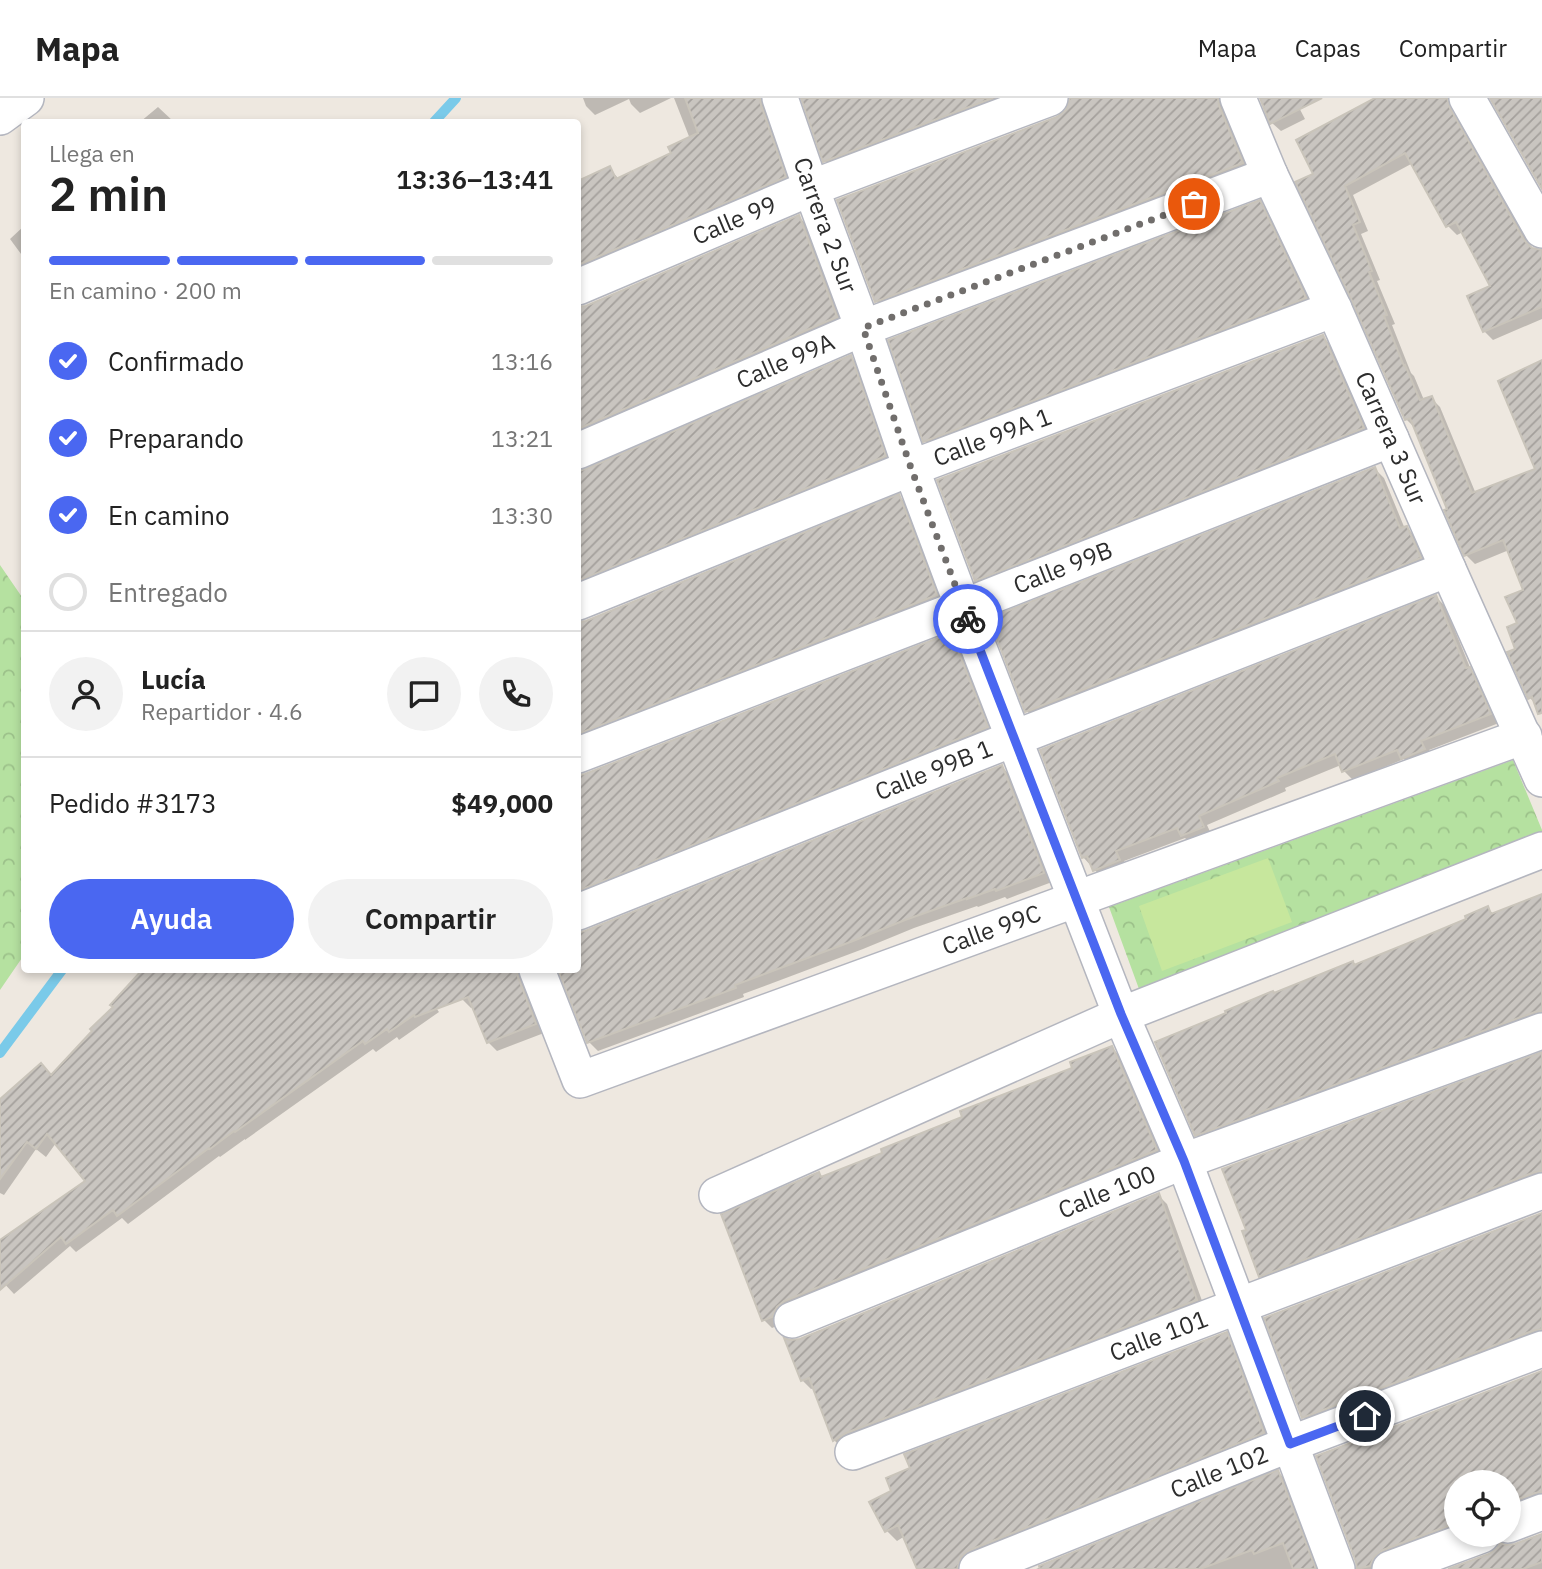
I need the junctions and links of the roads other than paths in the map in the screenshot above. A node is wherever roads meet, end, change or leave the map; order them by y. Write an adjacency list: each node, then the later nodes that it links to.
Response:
1 (26, 98): 6 (street)
2 (780, 98): 8 (street, Carrera 2 Sur)
3 (1050, 98): 8 (street, Calle 99)
4 (1238, 98): 7 (street, Carrera 3 Sur)
5 (1467, 98): 9 (street)
6 (0, 117)
7 (1270, 175): 11 (street, Carrera 3 Sur); 12 (street, Calle 99A)
8 (811, 188): 10 (street, Calle 99); 12 (street, Carrera 2 Sur)
9 (1542, 230)
10 (581, 286)
11 (1334, 309): 13 (street, Carrera 3 Sur); 15 (street, Calle 99A 1)
12 (863, 328): 14 (street, Calle 99A); 15 (street, Carrera 2 Sur)
13 (1391, 439): 16 (street, Carrera 3 Sur); 18 (street, Calle 99B)
14 (581, 450)
15 (911, 468): 17 (street, Calle 99A 1); 18 (street, Carrera 2 Sur)
16 (1448, 569): 19 (street, Carrera 3 Sur); 20 (street, Calle 99B 1)
17 (581, 602)
18 (963, 607): 20 (street, Carrera 2 Sur); 21 (street, Calle 99B)
19 (1524, 736): 22 (street, Carrera 3 Sur); 24 (street, Calle 99C)
20 (1015, 738): 24 (street, Carrera 2 Sur); 25 (street, Calle 99B 1)
21 (581, 754)
22 (1542, 779)
23 (1542, 850): 27 (street)
24 (1077, 900): 26 (street, Calle 99C); 27 (street, Carrera 2 Sur)
25 (581, 911)
26 (538, 973)
27 (1121, 1014): 29 (street, Carrera 2 Sur); 31 (street)
28 (1542, 1031): 29 (street, Calle 100)
29 (1184, 1161): 32 (street, Carrera 2 Sur); 33 (street, Calle 100)
30 (1542, 1191): 32 (street, Calle 101)
31 (717, 1195)
32 (1238, 1306): 35 (street, Carrera 2 Sur); 36 (street, Calle 101)
33 (792, 1320)
34 (1542, 1349): 35 (street, Calle 102)
35 (1290, 1444): 40 (street, Calle 102); 41 (street, Carrera 2 Sur)
36 (853, 1452)
37 (1542, 1512): 38 (street)
38 (1521, 1520)
39 (1450, 1547): 42 (street)
40 (977, 1569)
41 (1337, 1569)
42 (1390, 1569)

